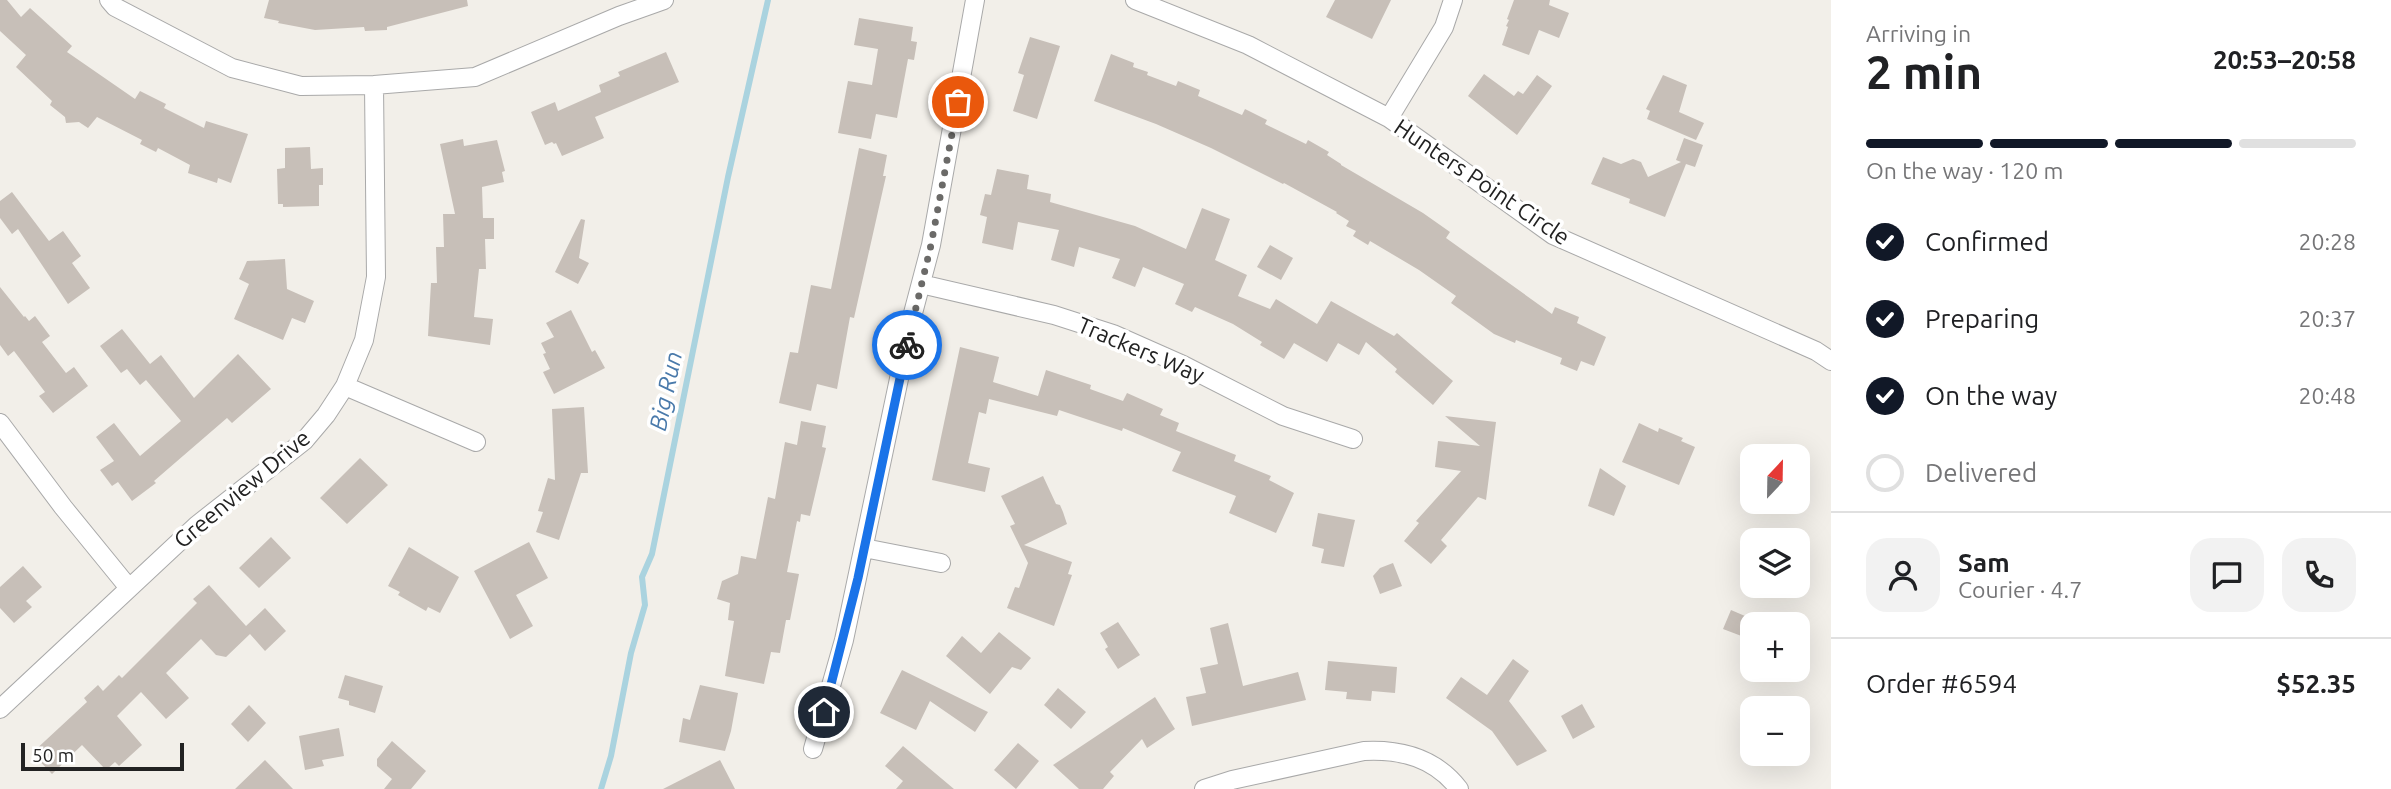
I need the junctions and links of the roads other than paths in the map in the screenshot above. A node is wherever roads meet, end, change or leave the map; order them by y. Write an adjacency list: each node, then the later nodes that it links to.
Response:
1 (109, 0): 7 (street)
2 (664, 0): 6 (street)
3 (975, 0): 9 (street)
4 (1135, 0): 8 (street, Hunters Point Circle)
5 (1452, 0): 8 (street)
6 (637, 4): 7 (street)
7 (374, 85): 11 (street, Greenview Drive)
8 (1389, 118): 10 (street, Hunters Point Circle)
9 (920, 284): 13 (street, Trackers Way); 15 (street)
10 (1831, 361)
11 (345, 386): 14 (street); 17 (street, Greenview Drive)
12 (0, 423): 17 (street)
13 (1353, 439)
14 (476, 442)
15 (864, 548): 16 (street); 19 (street)
16 (941, 563)
17 (129, 588): 18 (street, Greenview Drive)
18 (0, 709)
19 (813, 749)
20 (1204, 789): 21 (street)
21 (1459, 789)

